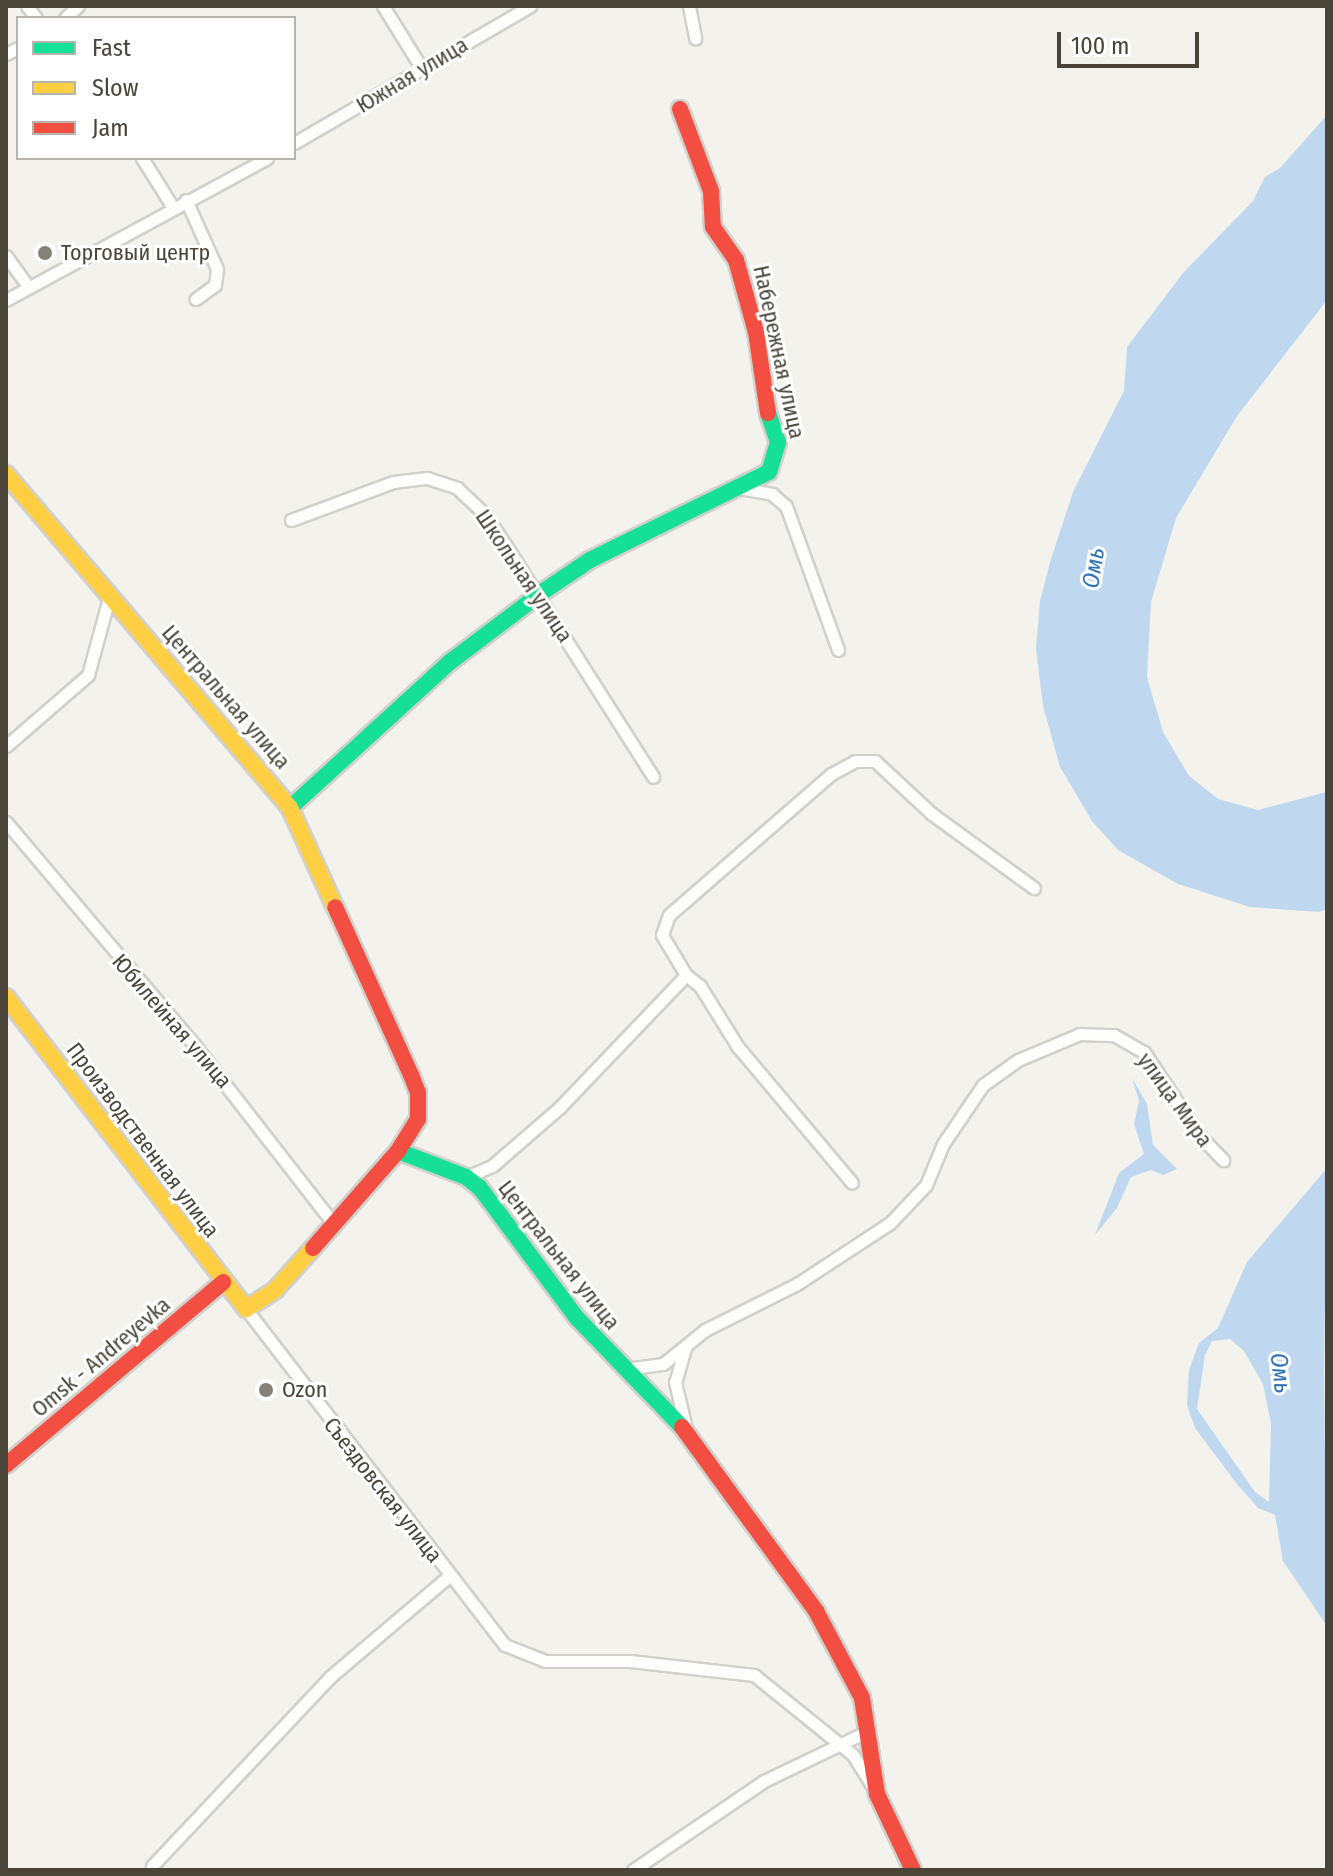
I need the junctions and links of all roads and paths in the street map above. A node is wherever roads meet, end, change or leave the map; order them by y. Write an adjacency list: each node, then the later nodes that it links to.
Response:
1 (383, 6): 5 (street)
2 (530, 6): 5 (street, Южная улица)
3 (689, 6): 4 (street)
4 (695, 38)
5 (422, 69): 7 (street, Южная улица)
6 (680, 109): 17 (street, Набережная улица)
7 (296, 142)
8 (143, 160): 11 (street)
9 (263, 160): 10 (street)
10 (186, 200): 11 (street); 14 (street)
11 (172, 206): 13 (street)
12 (6, 256): 13 (street)
13 (27, 285): 15 (street)
14 (196, 299)
15 (6, 300)
16 (6, 474): 19 (street, Центральная улица)
17 (734, 488): 20 (street); 21 (street)
18 (291, 520): 20 (street, Школьная улица)
19 (110, 594): 22 (street); 24 (street, Центральная улица)
20 (538, 597): 23 (street, Школьная улица); 24 (street)
21 (838, 650)
22 (6, 746)
23 (653, 777)
24 (290, 808): 29 (street, Центральная улица)
25 (6, 822): 33 (street, Юбилейная улица)
26 (1034, 888): 27 (street)
27 (686, 975): 31 (street); 32 (street)
28 (6, 997): 34 (street, Производственная улица)
29 (398, 1151): 31 (street, Центральная улица); 33 (street)
30 (1223, 1160): 36 (street, улица Мира)
31 (466, 1177): 37 (street, Центральная улица)
32 (852, 1183)
33 (334, 1224): 35 (street)
34 (223, 1282): 35 (street, Производственная улица); 39 (street, Omsk - Andreyevka)
35 (246, 1309): 40 (street, Съездовская улица)
36 (688, 1342): 37 (street); 38 (street)
37 (626, 1369): 38 (street, Центральная улица)
38 (687, 1432): 41 (street, Центральная улица)
39 (6, 1465)
40 (449, 1576): 42 (street, Съездовская улица); 44 (street)
41 (866, 1732): 42 (street); 43 (street, Центральная улица)
42 (839, 1745): 43 (street); 45 (street)
43 (877, 1794): 46 (street, Центральная улица)
44 (152, 1866)
45 (633, 1870)
46 (913, 1870)

